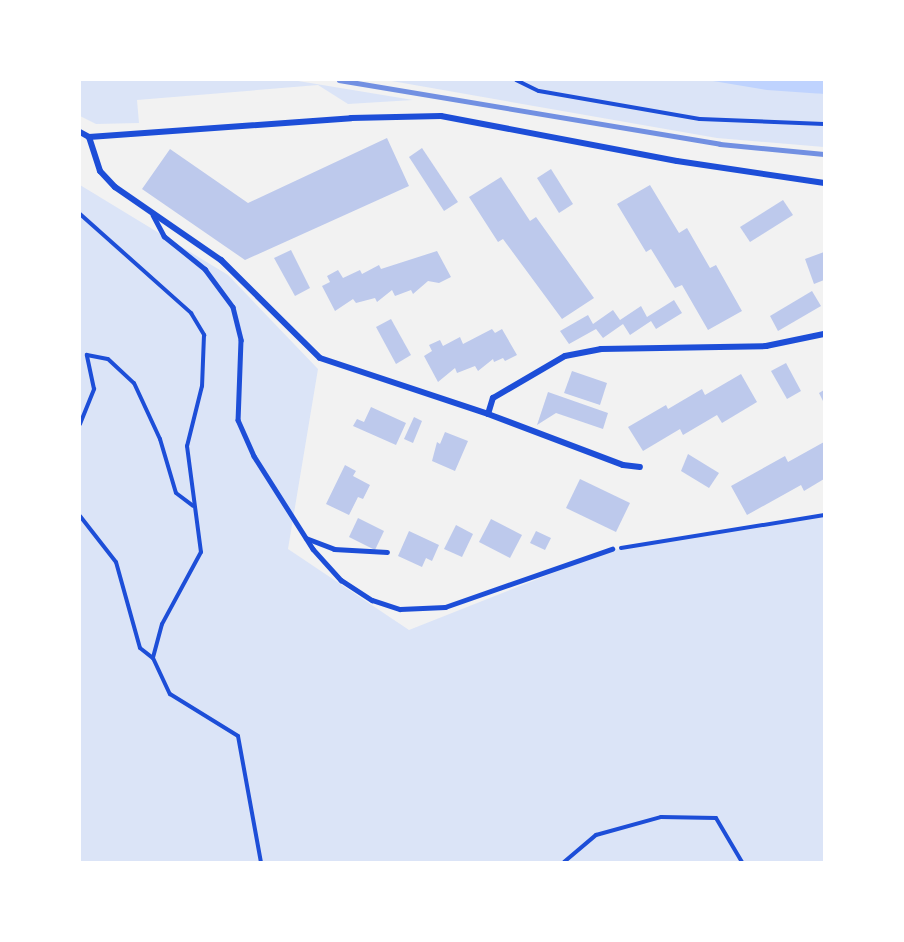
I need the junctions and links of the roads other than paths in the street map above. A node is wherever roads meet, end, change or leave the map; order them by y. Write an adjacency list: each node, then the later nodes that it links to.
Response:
1 (80, 132): 2 (street)
2 (89, 136): 3 (street); 4 (street)
3 (825, 183)
4 (152, 212): 6 (street); 8 (lane)
5 (825, 334): 6 (street)
6 (488, 414): 7 (street)
7 (640, 467)
8 (306, 538): 9 (lane); 10 (lane)
9 (612, 549)
10 (387, 552)

